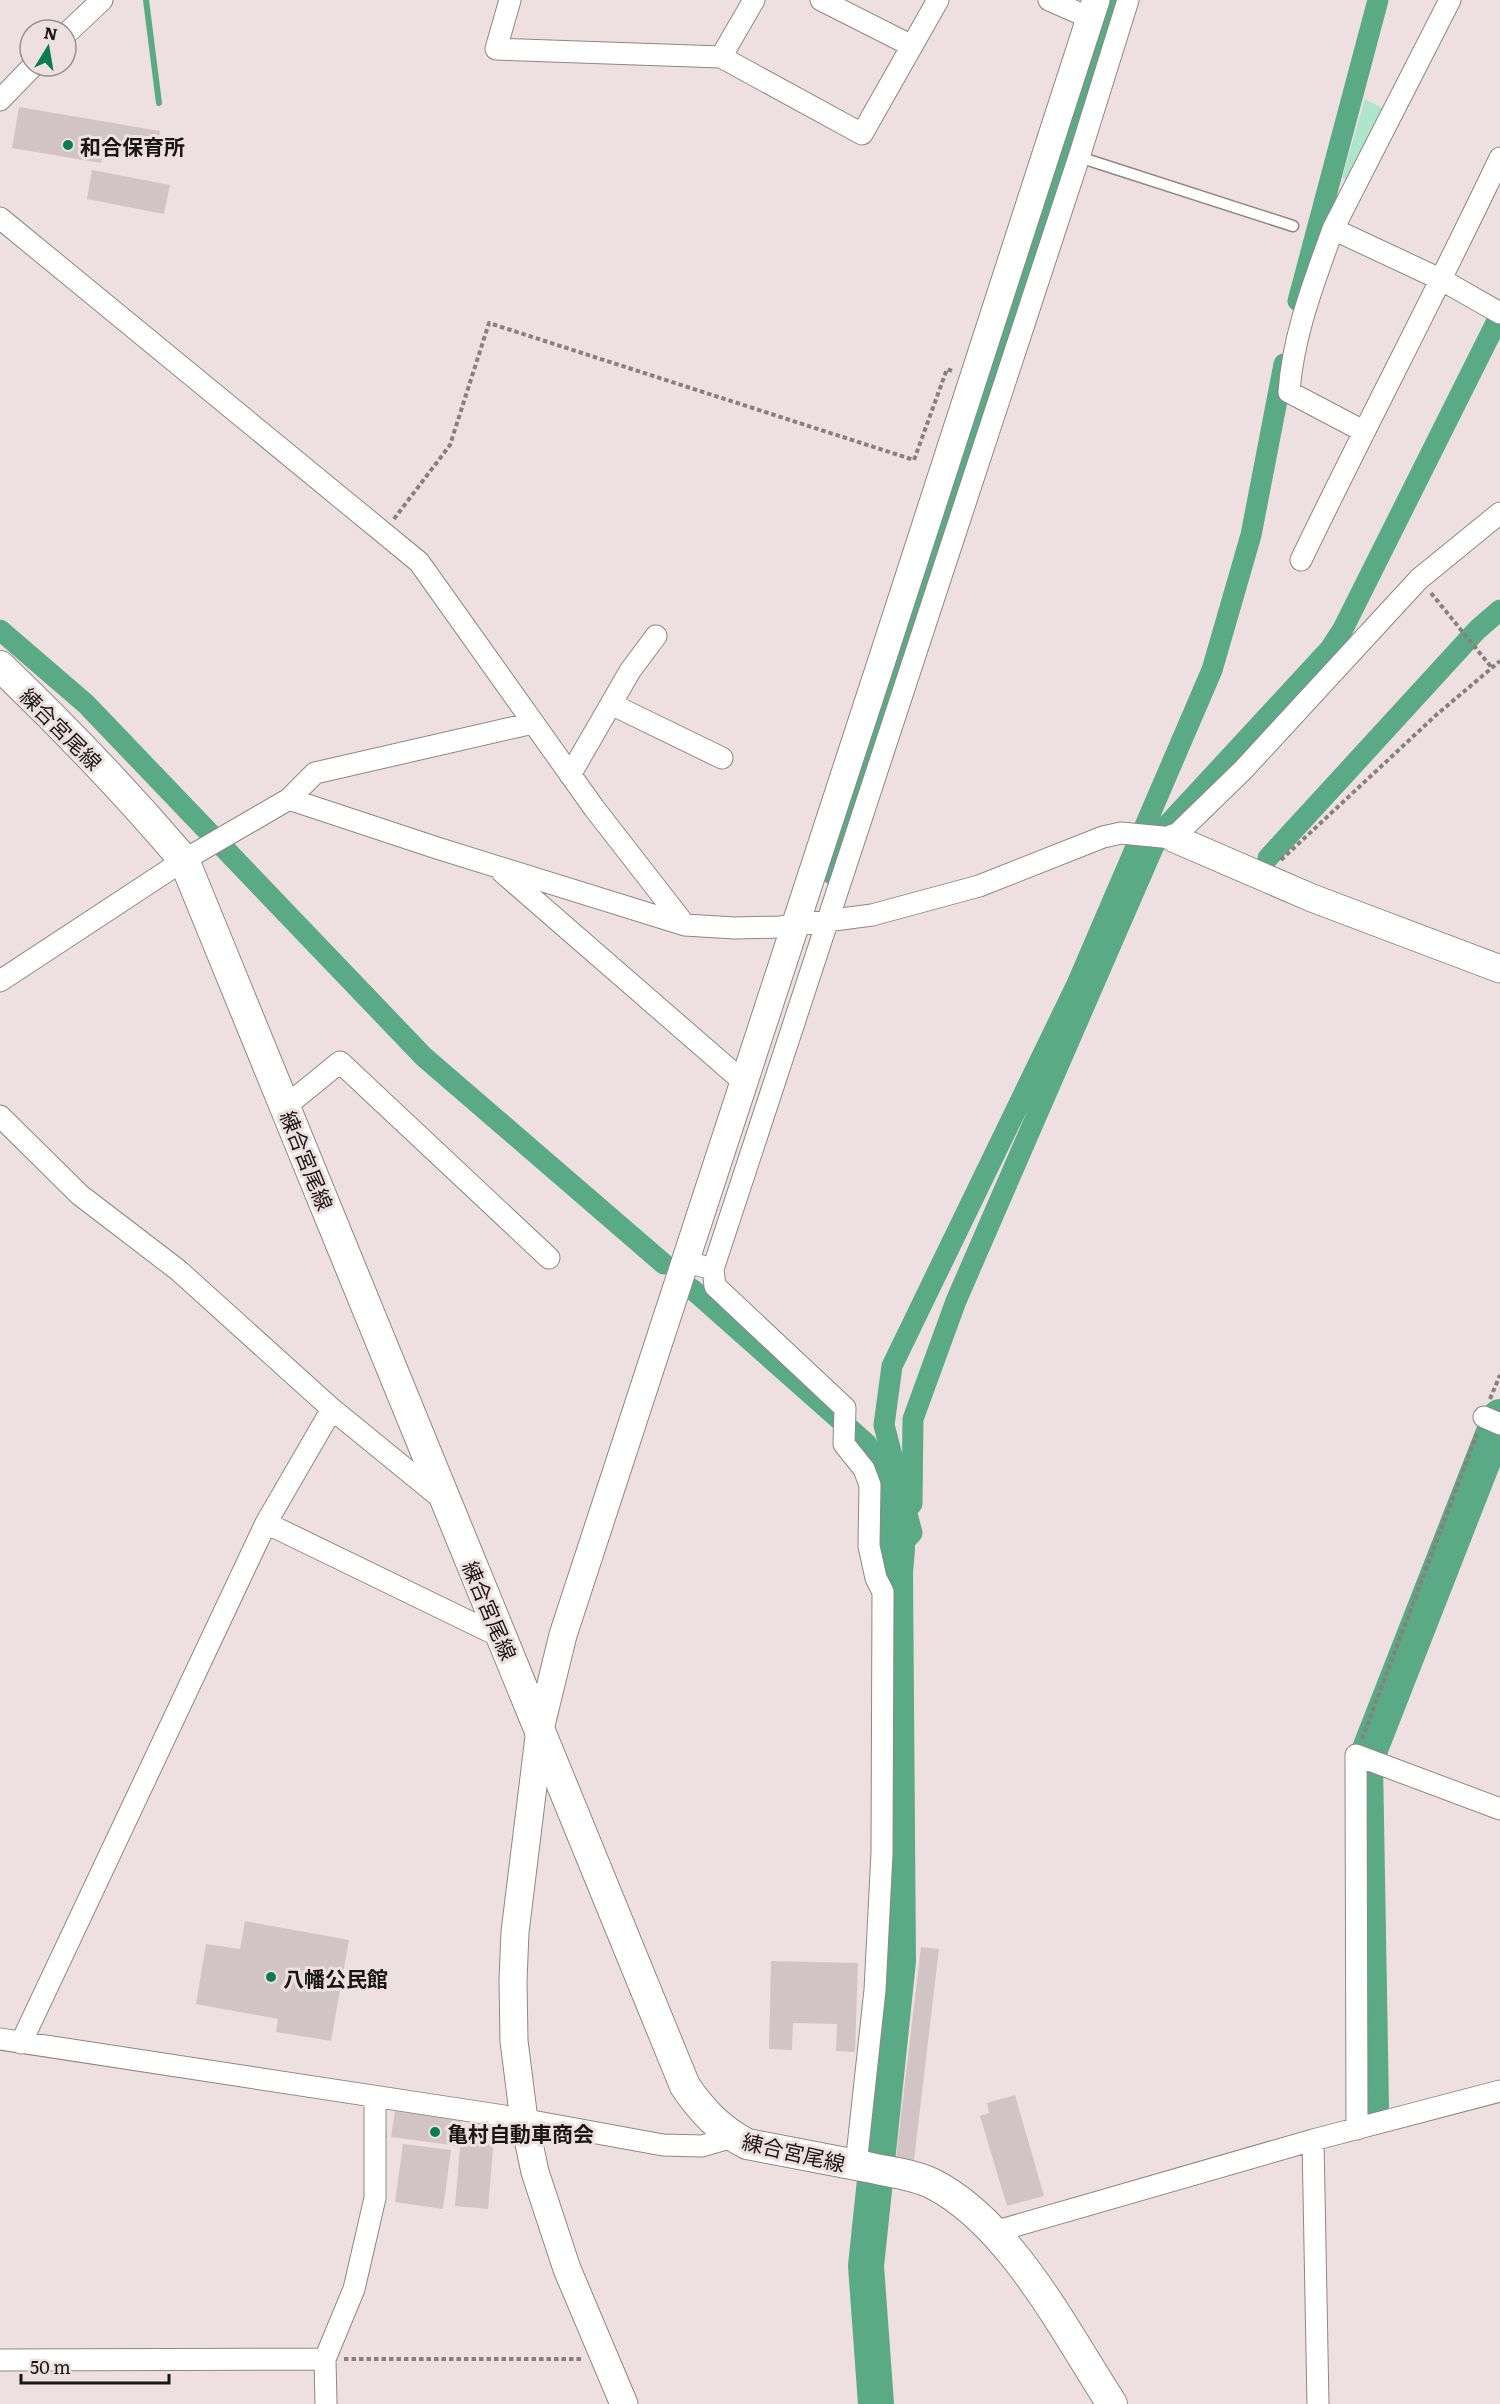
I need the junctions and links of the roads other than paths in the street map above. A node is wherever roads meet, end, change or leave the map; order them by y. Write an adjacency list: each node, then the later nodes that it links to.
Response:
1 (102, 0): 10 (street)
2 (510, 0): 12 (street)
3 (754, 0): 12 (street)
4 (821, 0): 11 (street)
5 (938, 0): 11 (street)
6 (1048, 0): 9 (street)
7 (1128, 0): 15 (street)
8 (1450, 0): 20 (street)
9 (1094, 9): 15 (street)
10 (78, 23)
11 (912, 46): 12 (street)
12 (721, 57)
13 (21, 78): 14 (street)
14 (0, 100)
15 (1077, 112): 16 (street); 37 (street)
16 (1079, 157): 19 (lane); 36 (street)
17 (1500, 158): 21 (street)
18 (0, 218): 29 (street)
19 (1293, 226)
20 (1333, 229): 21 (street); 23 (street)
21 (1442, 280): 22 (street); 23 (street)
22 (1500, 313)
23 (1364, 431): 25 (street)
24 (1500, 513): 33 (street)
25 (1301, 560)
26 (656, 636): 28 (street)
27 (0, 666): 34 (main road, 練合宮尾線)
28 (611, 704): 30 (street); 31 (street)
29 (533, 723): 31 (street); 32 (street)
30 (722, 758)
31 (570, 775): 38 (street)
32 (290, 799): 34 (street); 35 (street)
33 (1168, 837): 36 (street); 39 (street)
34 (184, 861): 40 (street); 42 (main road, 練合宮尾線)
35 (496, 867): 38 (street); 41 (street)
36 (828, 920): 37 (street); 45 (street)
37 (798, 924): 38 (street); 41 (street)
38 (686, 926)
39 (1500, 969)
40 (0, 981)
41 (746, 1084): 45 (street)
42 (285, 1106): 44 (street); 47 (main road, 練合宮尾線)
43 (0, 1116): 46 (street)
44 (549, 1258)
45 (700, 1266): 50 (street); 60 (street)
46 (332, 1409): 47 (street); 48 (street)
47 (446, 1502): 49 (main road, 練合宮尾線)
48 (266, 1523): 49 (street); 53 (street)
49 (505, 1639): 50 (main road, 練合宮尾線)
50 (540, 1729): 56 (street); 58 (main road, 練合宮尾線)
51 (1500, 1809): 57 (street)
52 (0, 2039): 53 (street)
53 (21, 2043): 55 (street)
54 (1500, 2091): 57 (street)
55 (375, 2097): 56 (street); 62 (street)
56 (524, 2120): 58 (street); 65 (street)
57 (1357, 2129): 59 (street)
58 (733, 2137): 60 (main road, 練合宮尾線)
59 (1313, 2140): 61 (street); 67 (street)
60 (856, 2165): 61 (main road, 練合宮尾線)
61 (994, 2232): 66 (main road, 練合宮尾線)
62 (326, 2358): 63 (street); 64 (street)
63 (0, 2360)
64 (326, 2404)
65 (624, 2404)
66 (1112, 2404)
67 (1318, 2404)

